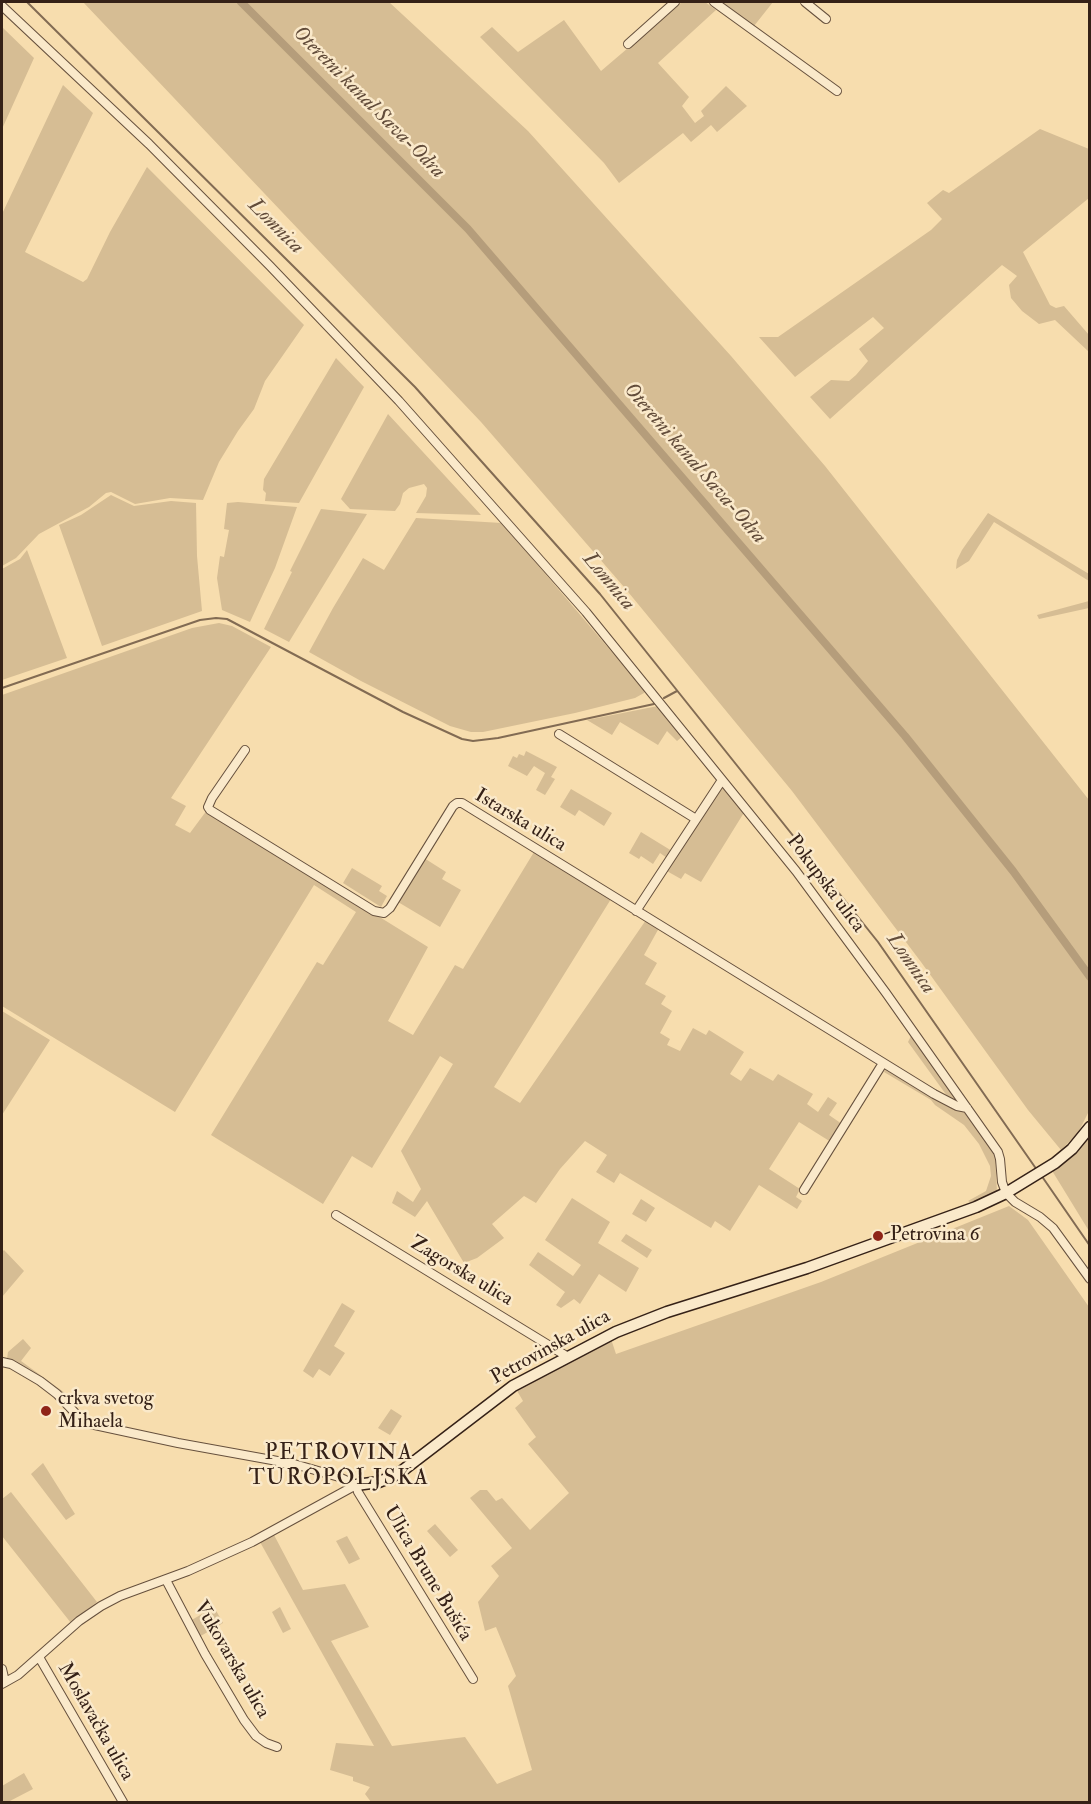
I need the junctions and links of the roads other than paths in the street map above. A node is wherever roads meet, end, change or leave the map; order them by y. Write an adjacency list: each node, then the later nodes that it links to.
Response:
1 (675, 2): 6 (street)
2 (714, 2): 7 (street)
3 (805, 2): 5 (street)
4 (2, 6): 10 (street, Pokupska ulica)
5 (826, 20)
6 (628, 44)
7 (837, 91)
8 (558, 734): 11 (street)
9 (245, 750): 12 (street, Istarska ulica)
10 (722, 780): 11 (street); 14 (street, Pokupska ulica)
11 (696, 819): 12 (street)
12 (636, 911): 13 (street, Istarska ulica)
13 (883, 1063): 14 (street, Istarska ulica); 16 (street)
14 (967, 1108): 17 (street, Pokupska ulica)
15 (1089, 1127): 17 (street, Petrovinska ulica)
16 (804, 1190)
17 (1005, 1193): 19 (street); 20 (street, Petrovinska ulica)
18 (336, 1215): 20 (street, Zagorska ulica)
19 (1089, 1279)
20 (568, 1357): 22 (street, Petrovinska ulica)
21 (2, 1362): 22 (street)
22 (356, 1485): 23 (street, Petrovinska ulica); 26 (street, Ulica Brune Bušića)
23 (166, 1580): 24 (street, Petrovinska ulica); 28 (street, Vukovarska ulica)
24 (39, 1657): 27 (street, Petrovinska ulica); 29 (street, Moslavačka ulica)
25 (2, 1669): 27 (street)
26 (473, 1679)
27 (3, 1683)
28 (277, 1747)
29 (123, 1803)

